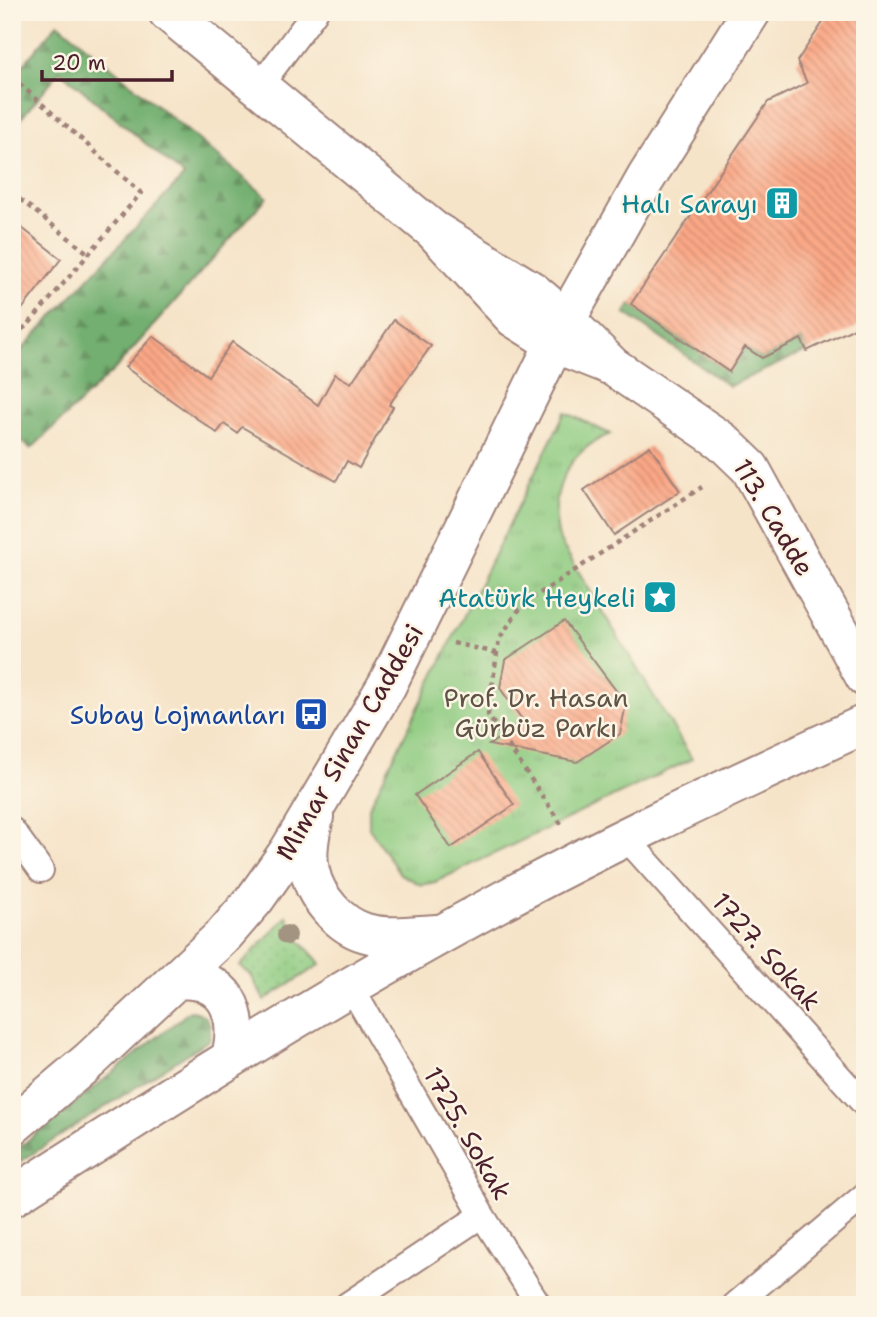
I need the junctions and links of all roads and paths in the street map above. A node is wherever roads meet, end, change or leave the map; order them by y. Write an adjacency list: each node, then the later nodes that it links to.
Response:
1 (168, 12): 5 (main road, 113. Cadde)
2 (315, 12): 5 (lane)
3 (751, 12): 8 (main road, Mimar Sinan Caddesi)
4 (12, 77): 7 (path)
5 (259, 88): 8 (main road, 113. Cadde)
6 (12, 193): 7 (path)
7 (89, 254): 9 (path)
8 (560, 332): 13 (main road, 113. Cadde); 15 (main road, Mimar Sinan Caddesi)
9 (12, 335)
10 (702, 487): 12 (path)
11 (448, 642): 12 (path)
12 (497, 653): 17 (path)
13 (865, 677)
14 (865, 724): 18 (main road)
15 (315, 811): 20 (main road); 22 (main road, Mimar Sinan Caddesi)
16 (12, 830): 19 (lane)
17 (567, 834)
18 (625, 837): 21 (main road); 25 (lane, 1727. Sokak)
19 (41, 870)
20 (342, 921): 21 (main road); 23 (main road)
21 (442, 933): 23 (main road)
22 (176, 980): 24 (main road); 26 (main road, Mimar Sinan Caddesi)
23 (351, 987): 24 (main road); 29 (lane, 1725. Sokak)
24 (231, 1056): 28 (main road)
25 (865, 1105)
26 (12, 1126)
27 (865, 1195): 32 (lane)
28 (12, 1197)
29 (482, 1215): 30 (lane); 31 (lane, 1725. Sokak)
30 (347, 1305)
31 (539, 1305)
32 (735, 1305)

